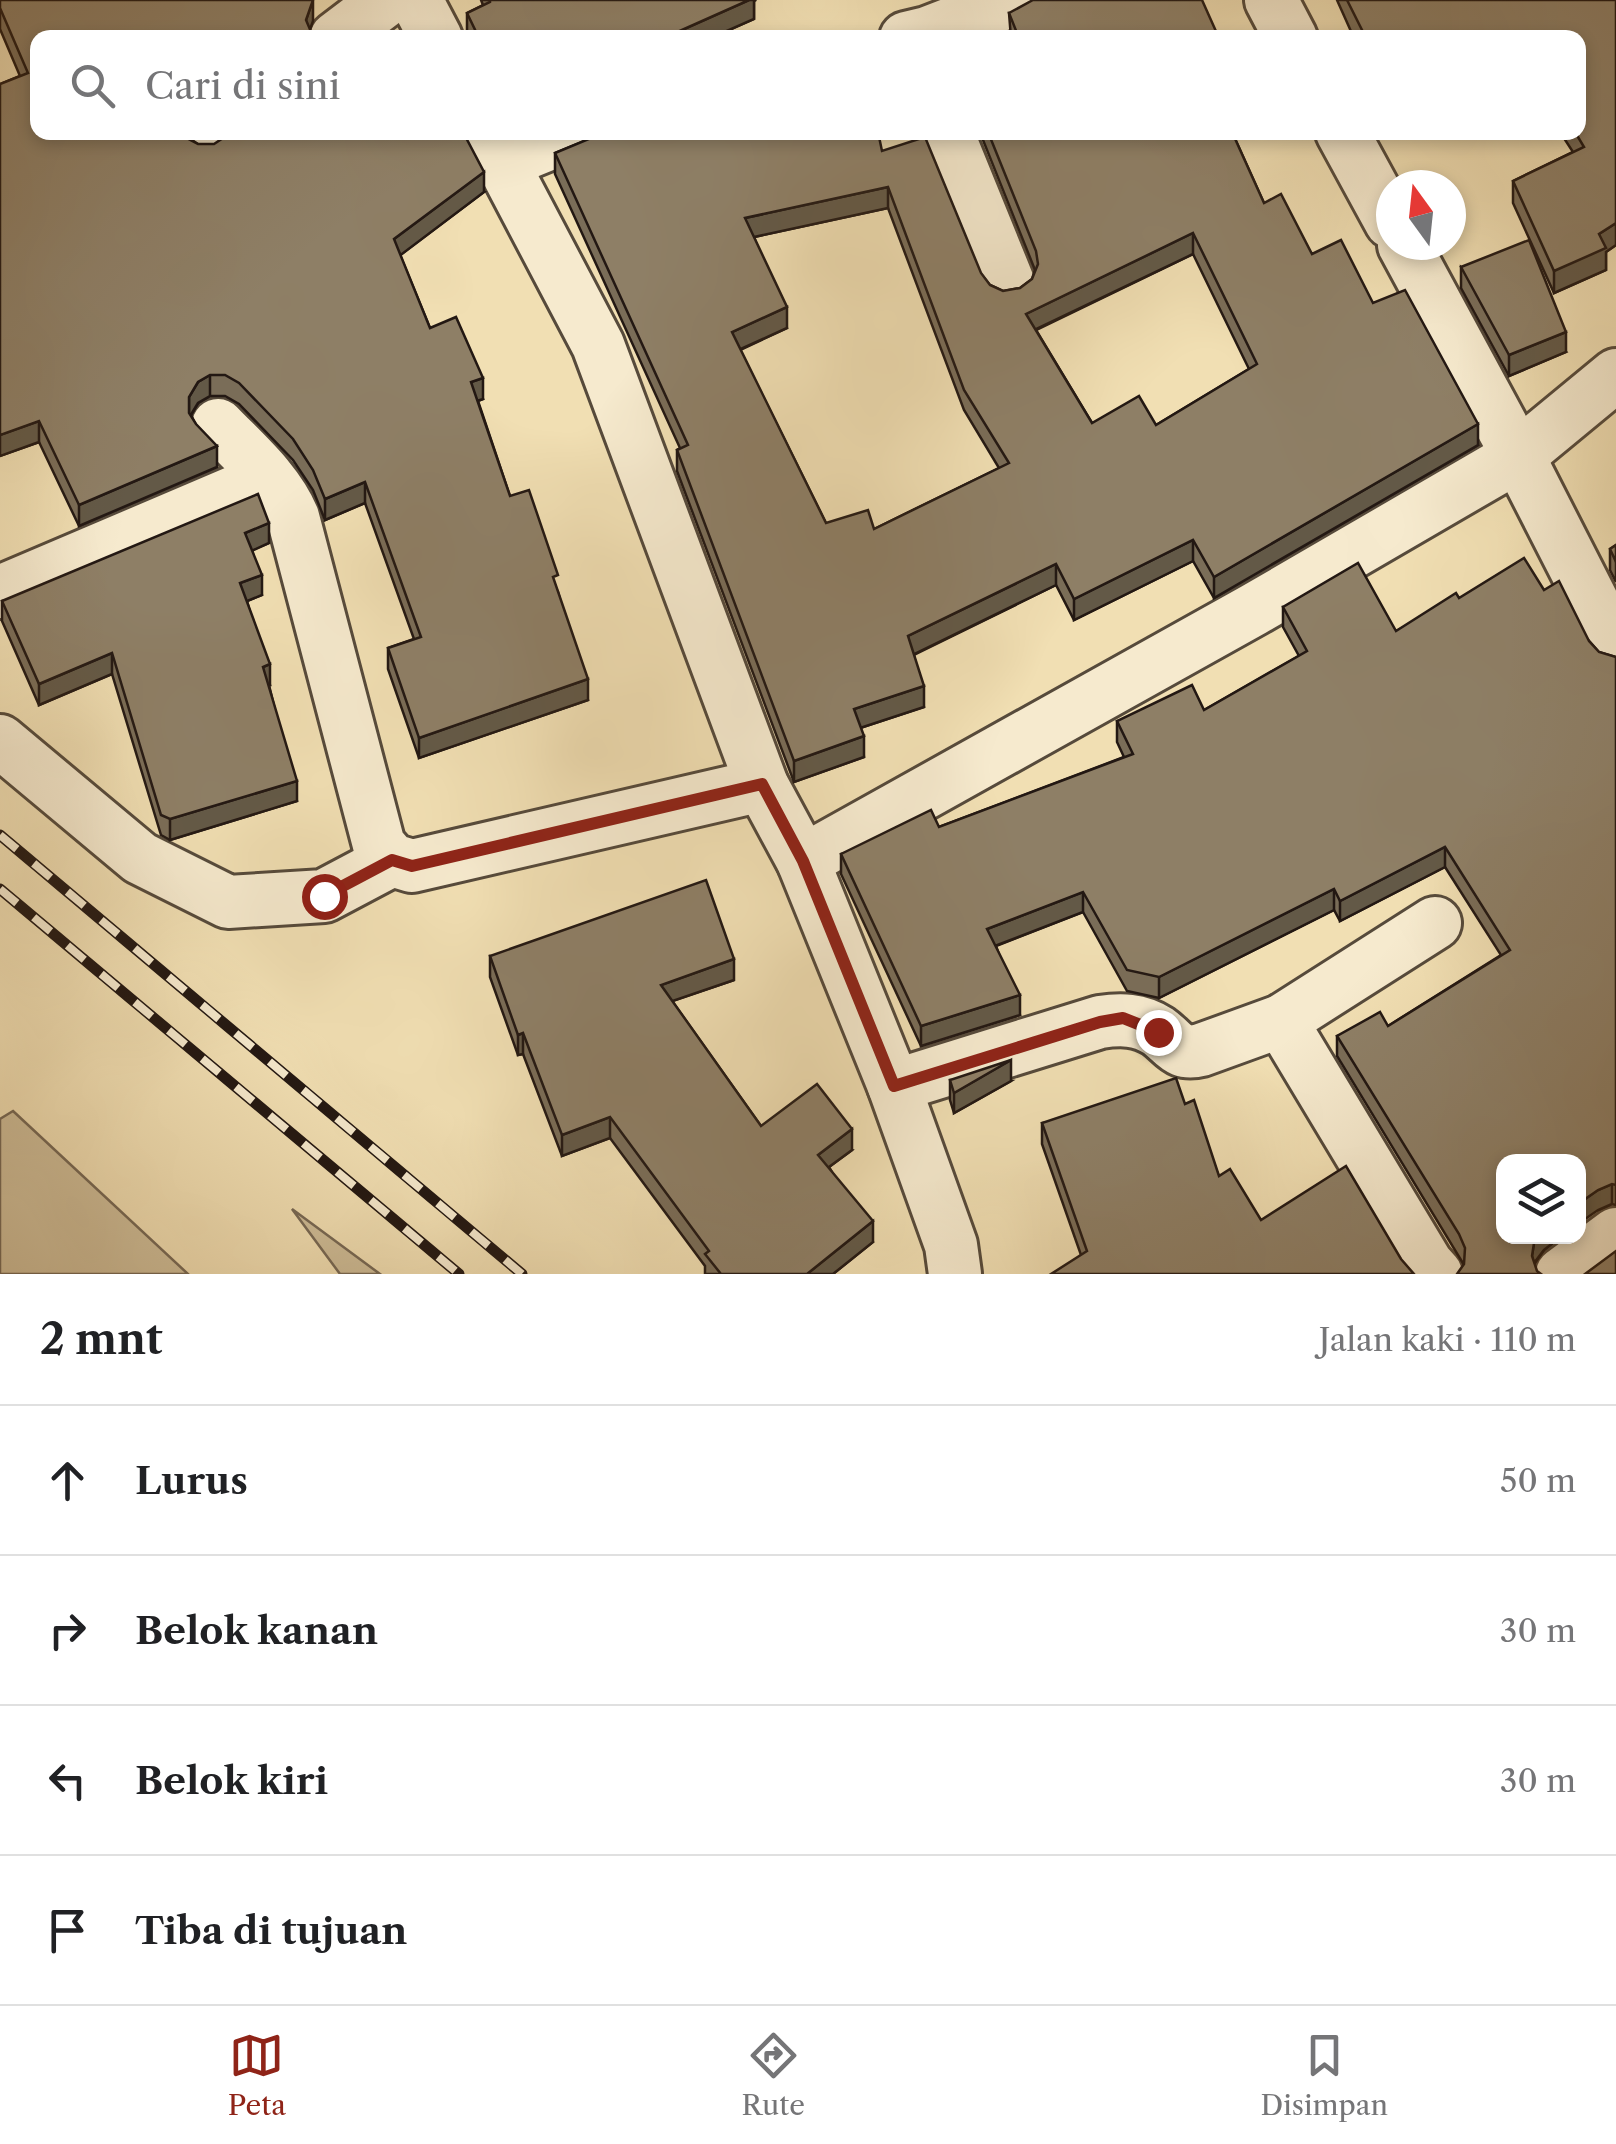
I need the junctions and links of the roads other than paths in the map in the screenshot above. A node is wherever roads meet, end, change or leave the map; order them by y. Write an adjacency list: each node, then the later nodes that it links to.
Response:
1 (386, 0): 5 (street)
2 (416, 0): 6 (street)
3 (1012, 0): 7 (street)
4 (1270, 0): 8 (street)
5 (347, 30)
6 (432, 30)
7 (935, 30)
8 (1287, 30)
9 (536, 140): 12 (street)
10 (950, 140): 15 (street)
11 (1346, 140): 13 (street)
12 (494, 148): 23 (street)
13 (1376, 194)
14 (1412, 260): 18 (street)
15 (1008, 282)
16 (1616, 375): 18 (street)
17 (218, 426): 19 (street)
18 (1518, 456): 21 (street); 25 (street)
19 (268, 478): 20 (street); 24 (street)
20 (0, 592)
21 (1616, 648)
22 (0, 741): 24 (street)
23 (762, 784): 24 (street); 25 (street)
24 (392, 860)
25 (803, 861): 28 (street)
26 (1434, 923): 27 (street)
27 (1282, 1021): 28 (street); 30 (street)
28 (894, 1086): 31 (street)
29 (1616, 1234): 32 (street)
30 (1425, 1270)
31 (955, 1274)
32 (1562, 1274)

